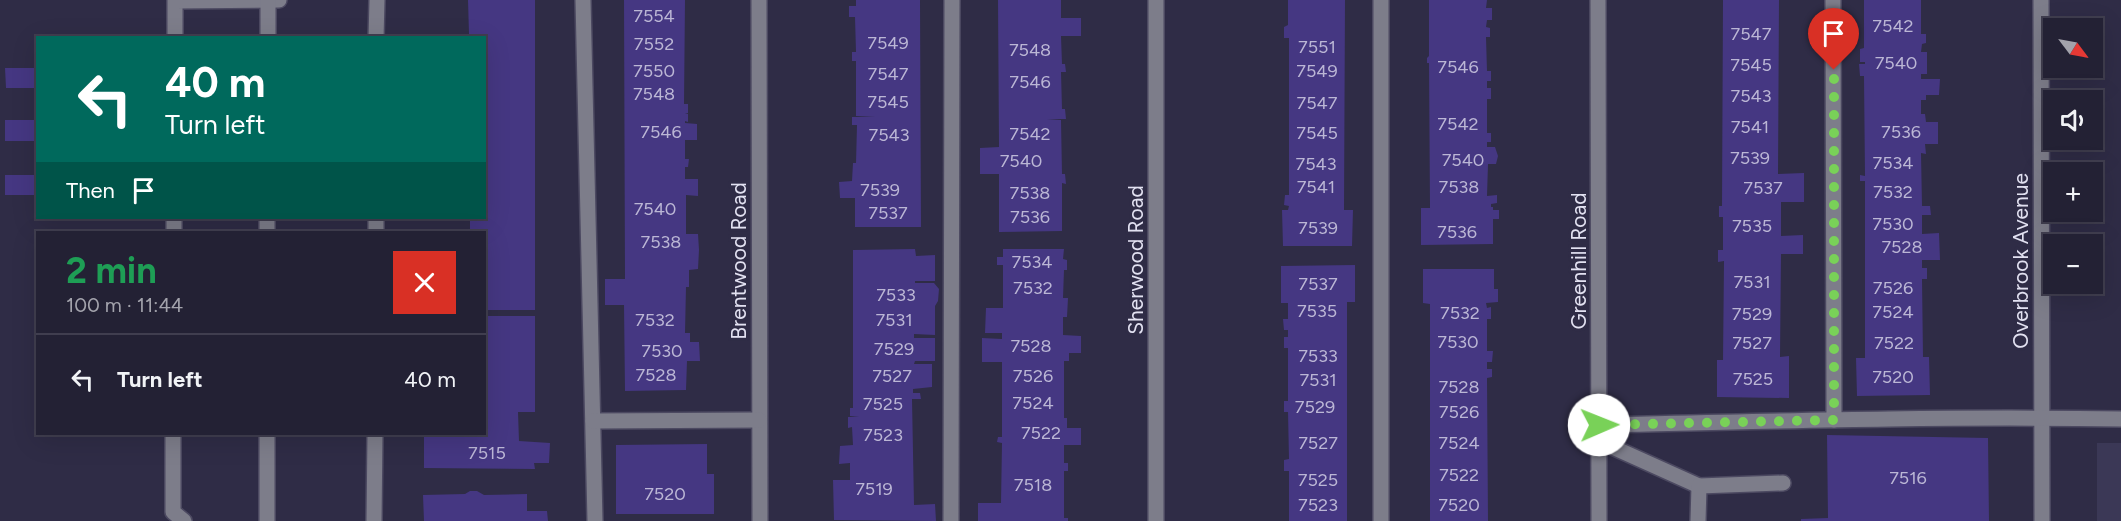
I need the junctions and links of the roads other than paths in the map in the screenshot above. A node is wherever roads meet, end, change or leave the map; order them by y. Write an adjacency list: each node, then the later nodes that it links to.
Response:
1 (268, 0): 2 (street); 12 (street); 13 (street)
2 (279, 0)
3 (377, 0): 14 (street)
4 (583, 0): 19 (street)
5 (759, 0): 17 (street, Brentwood Road)
6 (952, 0): 32 (street)
7 (1156, 0): 33 (street, Sherwood Road)
8 (1381, 0): 34 (street)
9 (1598, 0): 20 (street, Greenhill Road)
10 (1833, 0): 18 (street)
11 (2041, 0): 15 (street, Overbrook Avenue)
12 (175, 36)
13 (268, 36)
14 (376, 36)
15 (2042, 418): 16 (street); 18 (street); 37 (street, Overbrook Avenue)
16 (2121, 419)
17 (759, 420): 19 (street); 31 (street, Brentwood Road)
18 (1834, 420): 20 (street)
19 (592, 421): 30 (street)
20 (1599, 425): 24 (street, Greenhill Road)
21 (174, 435): 27 (street)
22 (267, 435): 28 (street)
23 (375, 435): 29 (street)
24 (1599, 441): 26 (street); 35 (street, Greenhill Road)
25 (1783, 483): 26 (street)
26 (1699, 486): 36 (street)
27 (184, 521)
28 (267, 521)
29 (374, 521)
30 (595, 521)
31 (760, 521)
32 (951, 521)
33 (1156, 521)
34 (1381, 521)
35 (1599, 521)
36 (1698, 521)
37 (2042, 521)

